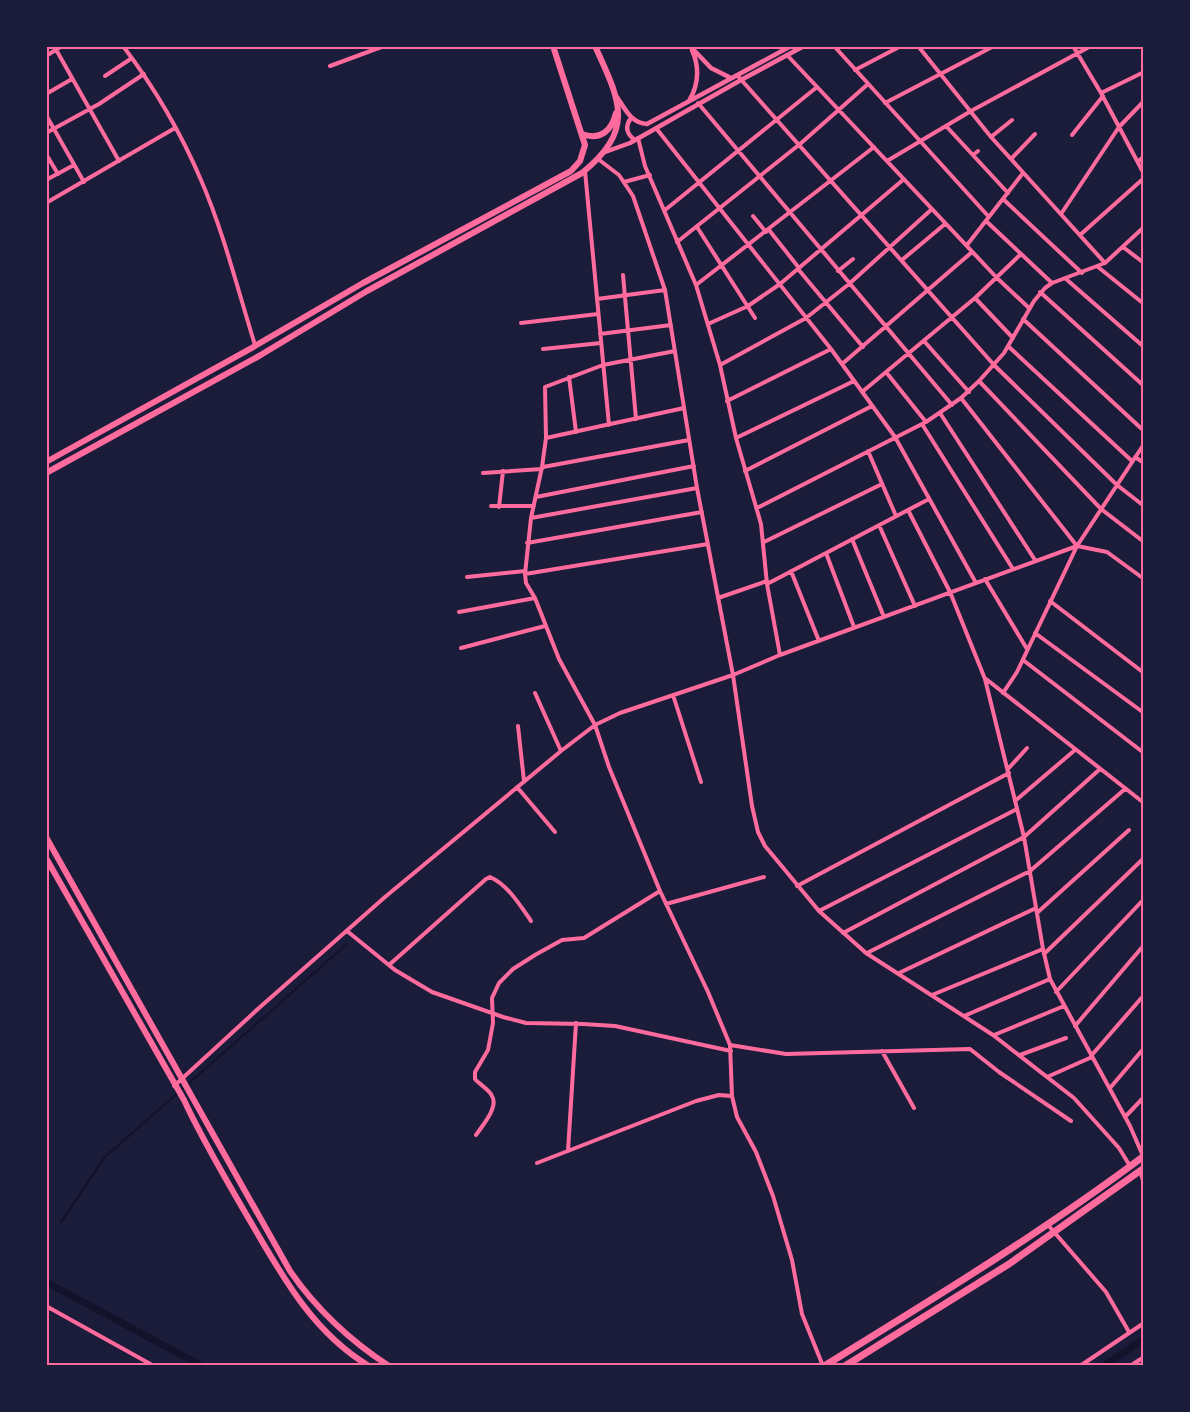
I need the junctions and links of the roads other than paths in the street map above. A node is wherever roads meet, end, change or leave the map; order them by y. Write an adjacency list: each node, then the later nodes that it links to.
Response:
1 (62, 46): 14 (street)
2 (123, 46): 20 (street)
3 (384, 46): 21 (street)
4 (553, 46): 53 (main road)
5 (595, 46): 34 (main road)
6 (791, 46): 16 (street)
7 (804, 46): 19 (street)
8 (834, 46): 22 (street)
9 (902, 46): 22 (street)
10 (918, 46): 25 (street)
11 (994, 46): 25 (street)
12 (1073, 46): 17 (street)
13 (1091, 46): 17 (street)
14 (55, 48): 18 (street); 29 (street)
15 (693, 48): 28 (street); 36 (street)
16 (783, 51): 19 (street); 27 (street)
17 (1077, 54): 33 (street); 42 (street)
18 (46, 56)
19 (788, 56): 27 (street); 31 (street)
20 (132, 58): 24 (street); 26 (street)
21 (330, 66)
22 (855, 70): 30 (street)
23 (1143, 72): 33 (street)
24 (144, 74): 40 (street); 49 (street)
25 (940, 74): 38 (street); 42 (street)
26 (105, 76)
27 (739, 77): 28 (street); 37 (street); 45 (street)
28 (731, 78): 36 (street)
29 (72, 79): 32 (street); 40 (street)
30 (868, 84): 38 (street); 41 (street)
31 (817, 87): 41 (street); 45 (street)
32 (46, 94)
33 (1102, 95): 48 (street); 55 (street)
34 (616, 96): 39 (main road); 44 (street)
35 (1143, 100): 48 (street)
36 (688, 101): 44 (street)
37 (698, 103): 50 (street); 61 (street)
38 (885, 103): 58 (street)
39 (617, 106): 53 (main road); 63 (main road)
40 (90, 109): 51 (street); 69 (street)
41 (839, 110): 59 (street); 60 (street)
42 (971, 111): 47 (street); 56 (street)
43 (46, 115): 51 (street)
44 (631, 118): 57 (street)
45 (778, 119): 59 (street); 61 (street)
46 (1012, 120): 56 (street)
47 (946, 126): 58 (street); 65 (street)
48 (1119, 127): 71 (street); 93 (street)
49 (175, 128): 69 (street); 152 (street)
50 (656, 128): 57 (street); 85 (street)
51 (54, 129): 52 (street); 72 (street)
52 (46, 133)
53 (582, 134): 102 (main road)
54 (1035, 134): 68 (street)
55 (1072, 135)
56 (992, 137): 68 (street)
57 (637, 139): 63 (street); 77 (street)
58 (919, 140): 70 (street); 96 (street)
59 (800, 144): 78 (street); 82 (street)
60 (874, 147): 70 (street); 82 (street)
61 (739, 151): 78 (street); 85 (street)
62 (978, 151): 65 (street)
63 (605, 152): 67 (main road)
64 (46, 154): 75 (street)
65 (973, 155): 86 (street)
66 (1143, 156): 71 (street)
67 (598, 159): 73 (main road); 84 (street)
68 (1011, 159): 74 (street)
69 (118, 161): 83 (street)
70 (887, 161): 80 (street)
71 (1138, 162): 76 (street)
72 (74, 165): 75 (street); 83 (street)
73 (585, 171): 104 (main road); 133 (street)
74 (1023, 172): 86 (street); 93 (street)
75 (58, 174): 81 (street)
76 (1143, 174)
77 (650, 175): 84 (street); 91 (street)
78 (759, 176): 89 (street); 92 (street)
79 (1143, 178): 101 (street)
80 (904, 179): 90 (street); 94 (street)
81 (46, 180)
82 (832, 181): 92 (street); 94 (street)
83 (84, 182): 88 (street)
84 (624, 182): 128 (street)
85 (700, 183): 89 (street); 91 (street)
86 (1008, 193): 87 (street)
87 (1003, 199): 96 (street); 120 (street)
88 (46, 203)
89 (720, 207): 98 (street); 105 (street)
90 (932, 209): 97 (street); 107 (street)
91 (665, 210): 103 (street)
92 (790, 213): 100 (street); 109 (street)
93 (1061, 214): 101 (street)
94 (863, 215): 107 (street); 109 (street)
95 (753, 216): 100 (street)
96 (987, 219): 106 (street); 111 (street)
97 (946, 224): 106 (street); 113 (street)
98 (697, 227): 103 (street); 116 (street)
99 (1143, 228): 108 (street)
100 (767, 231): 105 (street); 118 (street)
101 (1080, 235): 114 (street)
102 (448, 237): 104 (main road); 152 (main road)
103 (677, 242): 127 (street)
104 (452, 245): 197 (main road)
105 (750, 245): 116 (street); 125 (street)
106 (966, 246): 110 (street)
107 (891, 247): 113 (street); 126 (street)
108 (1124, 247): 114 (street); 115 (street)
109 (820, 250): 118 (street); 119 (street)
110 (972, 252): 122 (street); 129 (street)
111 (1021, 254): 122 (street); 124 (street)
112 (853, 260): 119 (street)
113 (902, 260): 129 (street)
114 (1105, 263): 117 (street)
115 (1143, 263)
116 (722, 266): 127 (street); 136 (street)
117 (1098, 267): 120 (street); 135 (street)
118 (798, 268): 125 (street); 134 (street)
119 (838, 271): 126 (street)
120 (1082, 273): 123 (street)
121 (622, 275): 131 (street)
122 (997, 278): 132 (street); 137 (street)
123 (1066, 278): 124 (street); 155 (street)
124 (1052, 283): 130 (street)
125 (780, 284): 136 (street); 141 (street)
126 (849, 284): 134 (street); 146 (street)
127 (696, 285): 144 (street)
128 (665, 290): 131 (street); 145 (street)
129 (929, 290): 139 (street); 146 (street)
130 (1040, 292): 137 (street); 169 (street)
131 (624, 296): 133 (street); 147 (street)
132 (975, 298): 139 (street); 149 (street)
133 (597, 299): 138 (street)
134 (826, 303): 141 (street); 153 (street)
135 (1143, 304)
136 (748, 306): 140 (street); 144 (street)
137 (1029, 308): 142 (street)
138 (598, 314): 143 (street); 148 (street)
139 (952, 317): 150 (street); 164 (street)
140 (755, 318)
141 (806, 318): 157 (street); 163 (street)
142 (1023, 319): 149 (street); 181 (street)
143 (521, 323)
144 (708, 324): 163 (street)
145 (671, 325): 147 (street); 158 (street)
146 (885, 328): 153 (street); 159 (street)
147 (628, 331): 148 (street); 160 (street)
148 (600, 334): 151 (street)
149 (1013, 338): 154 (street)
150 (924, 340): 159 (street); 171 (street)
151 (601, 343): 156 (street); 162 (street)
152 (255, 346): 190 (main road)
153 (863, 347): 161 (street)
154 (1009, 347): 164 (street); 189 (street)
155 (1143, 347)
156 (543, 349)
157 (831, 350): 161 (street); 173 (street)
158 (675, 351): 160 (street); 176 (street)
159 (907, 354): 165 (street); 174 (street)
160 (631, 360): 162 (street); 178 (street)
161 (842, 364): 167 (street)
162 (603, 365): 166 (street); 180 (street)
163 (720, 365): 173 (street)
164 (994, 365): 168 (street); 199 (street)
165 (886, 372): 170 (street); 179 (street)
166 (569, 377): 182 (street); 184 (street)
167 (854, 381): 170 (street); 185 (street)
168 (980, 381): 171 (street); 208 (street)
169 (1143, 386)
170 (862, 392): 175 (street)
171 (969, 392): 172 (street)
172 (961, 398): 174 (street); 219 (street)
173 (727, 401): 185 (street)
174 (952, 405): 177 (street)
175 (872, 406): 183 (street); 195 (street)
176 (684, 408): 178 (street); 186 (street)
177 (940, 413): 179 (street); 221 (street)
178 (636, 419): 180 (street)
179 (924, 423): 183 (street); 222 (street)
180 (609, 424): 182 (street)
181 (1143, 431)
182 (576, 432): 184 (street)
183 (895, 437): 188 (street); 202 (street)
184 (546, 438): 193 (street)
185 (736, 438): 195 (street)
186 (689, 440): 192 (street); 193 (street)
187 (1143, 444): 189 (street)
188 (868, 451): 198 (street); 207 (street)
189 (1134, 459): 191 (street); 199 (street)
190 (46, 462)
191 (1143, 463)
192 (694, 466): 200 (street); 201 (street)
193 (542, 468): 194 (street); 201 (street)
194 (503, 471): 196 (street); 206 (street)
195 (746, 471): 207 (street)
196 (483, 472)
197 (46, 473)
198 (882, 484): 211 (street); 215 (street)
199 (1117, 486): 205 (street); 208 (street)
200 (697, 488): 210 (street); 212 (street)
201 (536, 497): 204 (street)
202 (929, 499): 209 (street); 229 (street)
203 (490, 506): 206 (street)
204 (534, 506): 206 (street); 212 (street)
205 (1143, 506)
206 (500, 507)
207 (757, 507): 215 (street)
208 (1101, 509): 216 (street); 219 (street)
209 (908, 510): 211 (street); 230 (street)
210 (702, 513): 217 (street); 218 (street)
211 (896, 516): 213 (street)
212 (531, 518): 217 (street)
213 (879, 525): 214 (street); 234 (street)
214 (852, 540): 220 (street); 236 (street)
215 (764, 542): 228 (street)
216 (1143, 542)
217 (527, 543): 224 (street)
218 (708, 544): 224 (street); 232 (street)
219 (1077, 546): 221 (street); 227 (street); 233 (street)
220 (826, 553): 223 (street); 238 (street)
221 (1035, 560): 222 (street)
222 (1013, 569): 226 (street)
223 (791, 571): 228 (street); 240 (street)
224 (525, 572): 225 (street); 231 (street)
225 (467, 577)
226 (985, 579): 229 (street); 242 (street)
227 (1143, 579)
228 (767, 582): 232 (street); 243 (street)
229 (976, 583): 230 (street)
230 (950, 592): 234 (street); 247 (street)
231 (535, 598): 235 (street); 237 (street)
232 (718, 598): 246 (street)
233 (1050, 601): 239 (street); 245 (street)
234 (915, 606): 236 (street)
235 (459, 612)
236 (884, 617): 238 (street)
237 (544, 626): 241 (street); 252 (street)
238 (854, 627): 240 (street)
239 (1035, 633): 242 (street); 251 (street)
240 (819, 641): 243 (street)
241 (461, 648)
242 (1027, 650): 244 (street)
243 (780, 655): 246 (street)
244 (1023, 660): 249 (street); 257 (street)
245 (1143, 673)
246 (733, 675): 250 (street); 275 (street)
247 (985, 679): 249 (street); 259 (street)
248 (535, 693): 256 (street)
249 (1002, 693): 255 (street)
250 (673, 695): 252 (street); 261 (street)
251 (1143, 713)
252 (595, 725): 256 (street); 276 (street)
253 (518, 726): 260 (street)
254 (1027, 748): 259 (street)
255 (1076, 750): 258 (street); 264 (street)
256 (561, 751): 260 (street)
257 (1143, 753)
258 (1100, 769): 263 (street); 270 (street)
259 (1008, 771): 264 (street); 275 (street)
260 (524, 782): 262 (street)
261 (701, 782)
262 (517, 787): 268 (street); 282 (street)
263 (1125, 789): 265 (street); 273 (street)
264 (1015, 801): 266 (street)
265 (1143, 803)
266 (1017, 809): 270 (street); 280 (street)
267 (1129, 830): 279 (street)
268 (555, 832)
269 (46, 837): 307 (main road)
270 (1024, 837): 273 (street); 283 (street)
271 (46, 858): 308 (main road)
272 (1143, 858): 285 (street)
273 (1030, 871): 279 (street); 286 (street)
274 (764, 877): 278 (street)
275 (797, 886): 280 (street)
276 (660, 891): 278 (street); 294 (street)
277 (1143, 899): 290 (street)
278 (666, 904): 300 (street)
279 (1037, 910): 285 (street); 288 (street)
280 (819, 912): 283 (street)
281 (531, 921): 287 (street)
282 (347, 931): 287 (street); 307 (street)
283 (843, 933): 286 (street)
284 (1143, 945): 297 (street)
285 (1044, 951): 289 (street); 291 (street)
286 (866, 953): 288 (street)
287 (389, 965): 294 (street)
288 (898, 973): 291 (street)
289 (1050, 979): 290 (street); 295 (street)
290 (1056, 992): 293 (street)
291 (932, 995): 295 (street)
292 (1143, 995): 305 (street)
293 (1064, 1006): 297 (street); 298 (street)
294 (491, 1013): 296 (street); 315 (street)
295 (964, 1016): 298 (street)
296 (576, 1023): 302 (street); 316 (street)
297 (1075, 1026): 305 (street)
298 (993, 1035): 304 (street)
299 (1066, 1038): 304 (street)
300 (730, 1046): 302 (street); 303 (street)
301 (1143, 1048): 309 (street)
302 (731, 1051): 310 (street)
303 (882, 1051): 312 (street); 314 (street)
304 (1019, 1055): 306 (street)
305 (1092, 1056): 306 (street); 309 (street)
306 (1047, 1077): 319 (street)
307 (182, 1078): 308 (street); 330 (main road)
308 (174, 1086): 329 (main road)
309 (1110, 1088): 313 (street)
310 (732, 1096): 316 (street); 331 (street)
311 (1143, 1097): 313 (street)
312 (914, 1108)
313 (1125, 1117): 317 (street)
314 (1071, 1121)
315 (476, 1135)
316 (568, 1151): 318 (street)
317 (1143, 1156): 319 (highway)
318 (537, 1163)
319 (1130, 1166): 322 (highway)
320 (1142, 1169): 321 (street); 323 (highway)
321 (1143, 1184)
322 (1047, 1224): 323 (street); 331 (highway)
323 (1054, 1232): 326 (street); 332 (highway)
324 (46, 1306): 328 (street)
325 (1143, 1323): 326 (street)
326 (1129, 1332): 333 (street)
327 (1143, 1357): 334 (street)
328 (154, 1365)
329 (369, 1365)
330 (389, 1365)
331 (823, 1365)
332 (845, 1365)
333 (1080, 1365)
334 (1130, 1365)

